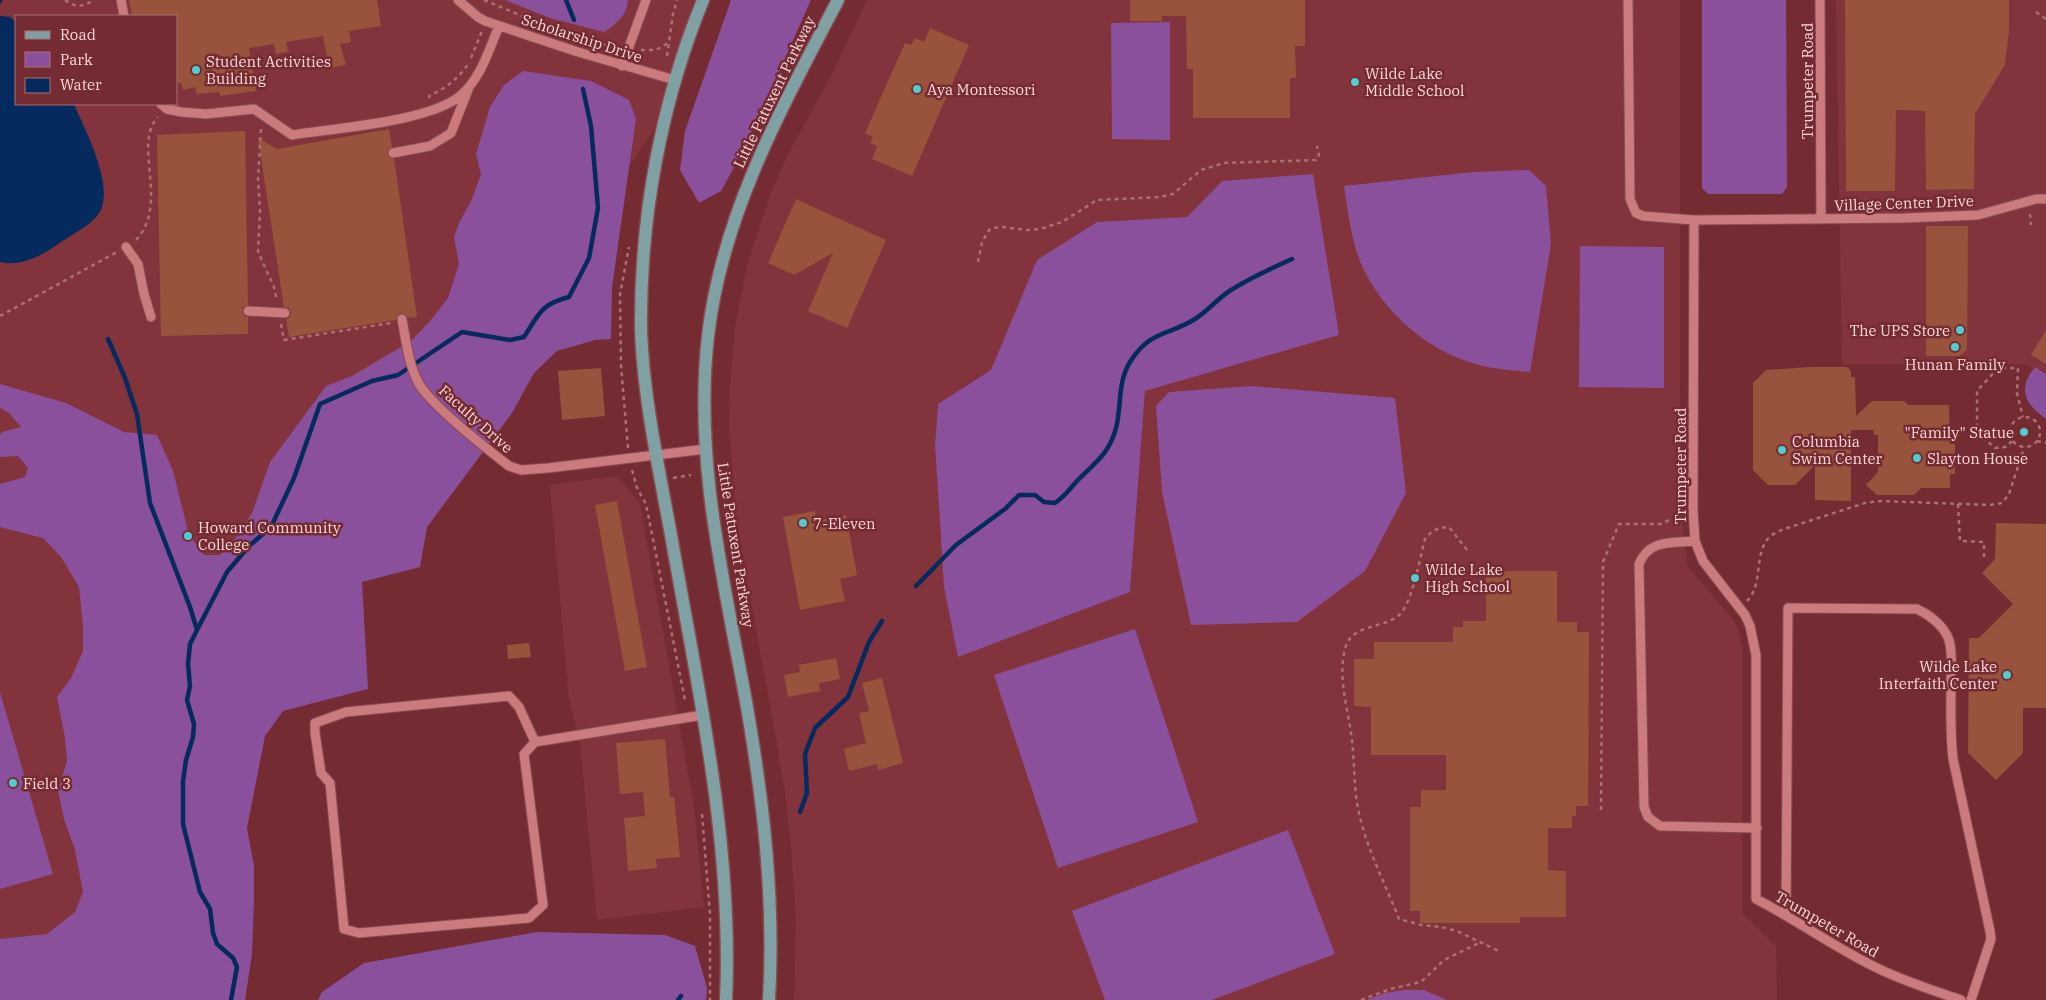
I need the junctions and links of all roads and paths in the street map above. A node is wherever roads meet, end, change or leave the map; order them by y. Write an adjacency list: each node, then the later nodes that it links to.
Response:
1 (65, 0): 2 (path)
2 (94, 0)
3 (121, 0): 13 (street)
4 (458, 0): 15 (street, Scholarship Drive)
5 (484, 0): 17 (path)
6 (646, 0): 19 (street)
7 (677, 0): 18 (path)
8 (703, 0): 20 (main road)
9 (838, 0): 41 (main road, Little Patuxent Parkway)
10 (1628, 0): 29 (street)
11 (1820, 0): 28 (street, Trumpeter Road)
12 (2036, 12): 14 (path)
13 (124, 15)
14 (2046, 19)
15 (499, 26): 19 (street, Scholarship Drive); 21 (street)
16 (480, 35): 22 (path)
17 (616, 47)
18 (644, 50)
19 (622, 66): 20 (street, Scholarship Drive)
20 (675, 80): 43 (main road)
21 (471, 83): 24 (street); 26 (street)
22 (429, 96)
23 (164, 106): 24 (street); 30 (path)
24 (262, 115): 33 (path)
25 (1317, 146): 31 (path)
26 (393, 153)
27 (2046, 199): 28 (street, Village Center Drive)
28 (1821, 219): 29 (street)
29 (1694, 220): 49 (street, Trumpeter Road)
30 (126, 247): 34 (path); 35 (street)
31 (978, 262)
32 (248, 311): 33 (street)
33 (282, 312): 36 (path)
34 (0, 316)
35 (152, 317)
36 (402, 322): 43 (street, Faculty Drive)
37 (2023, 417): 38 (path); 38 (path); 39 (path)
38 (2012, 441): 42 (path)
39 (2037, 441): 40 (path); 42 (path)
40 (2046, 443)
41 (706, 448): 43 (street, Faculty Drive); 64 (main road, Little Patuxent Parkway)
42 (2024, 448): 47 (path)
43 (657, 454): 54 (main road)
44 (632, 470): 53 (path)
45 (691, 475): 46 (path)
46 (672, 478)
47 (1958, 504): 51 (path); 52 (path)
48 (1672, 519): 57 (path)
49 (1695, 541): 58 (street, Trumpeter Road); 58 (street)
50 (1467, 550): 60 (path)
51 (1984, 558)
52 (1746, 602)
53 (686, 706)
54 (703, 715): 55 (street); 63 (main road)
55 (535, 742): 55 (street)
56 (701, 806): 62 (path)
57 (1601, 810)
58 (1757, 828): 59 (street, Trumpeter Road)
59 (1786, 915): 66 (street, Trumpeter Road); 67 (street)
60 (1481, 942): 61 (path); 65 (path)
61 (1501, 952)
62 (710, 1000)
63 (726, 1000)
64 (769, 1000)
65 (1361, 1000)
66 (1961, 1000)
67 (1971, 1000)

